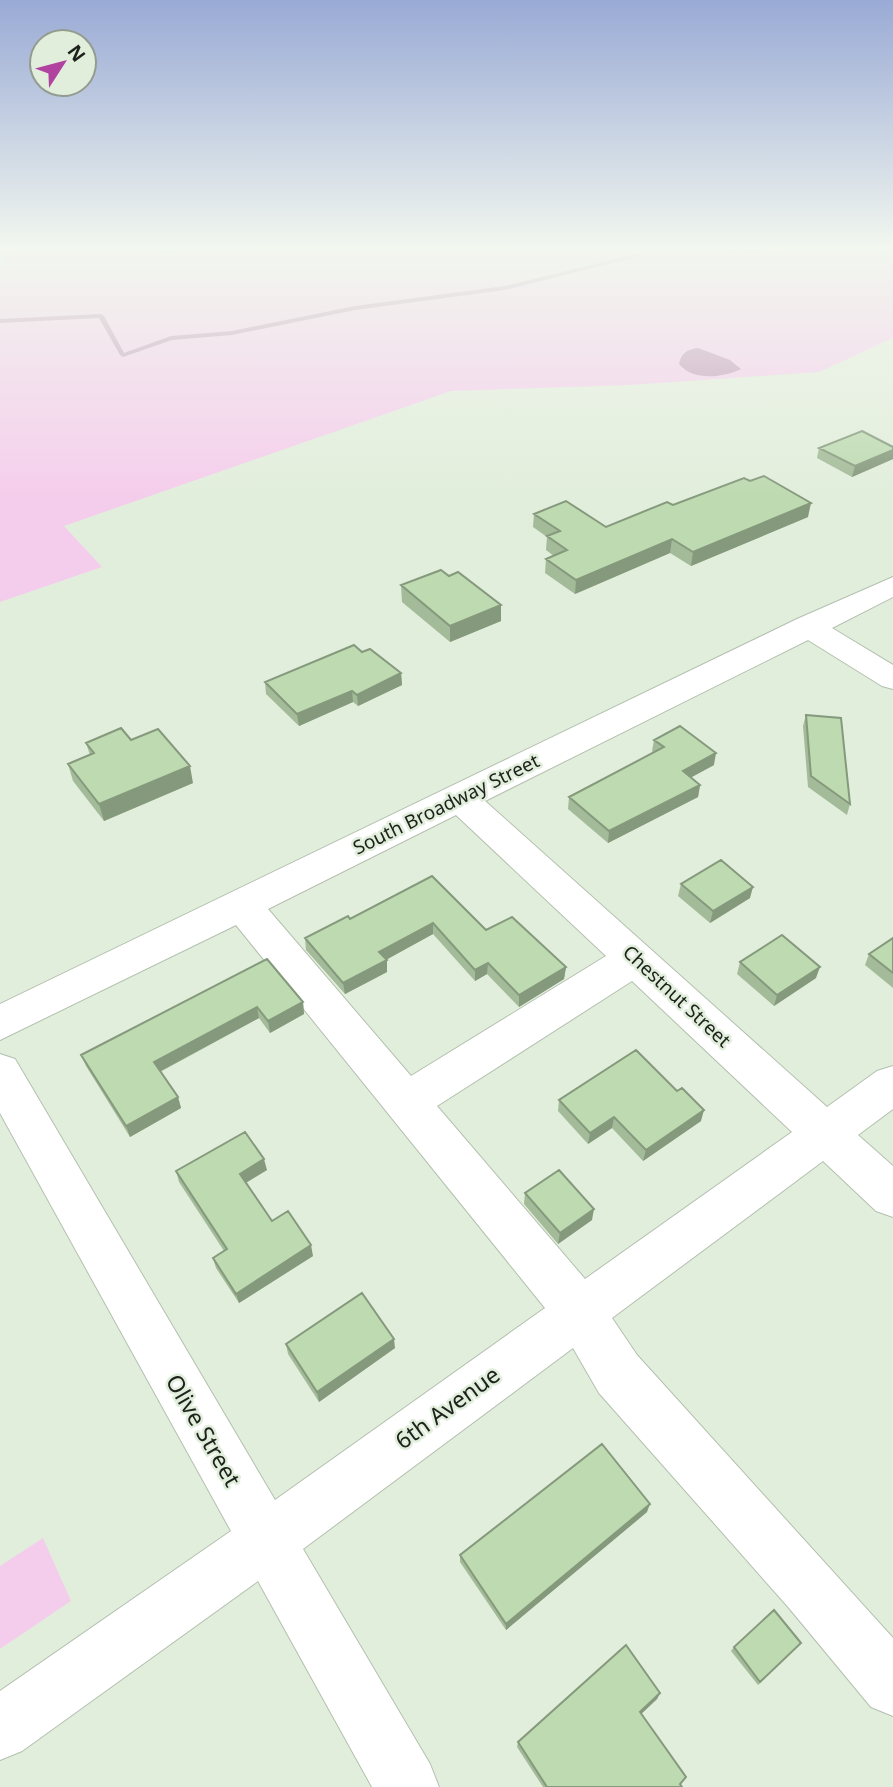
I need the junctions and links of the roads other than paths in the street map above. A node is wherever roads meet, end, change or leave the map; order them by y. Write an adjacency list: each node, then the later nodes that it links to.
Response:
1 (893, 586): 2 (street, South Broadway Street)
2 (808, 626): 3 (street); 4 (street, South Broadway Street)
3 (893, 679)
4 (459, 797): 5 (street, South Broadway Street); 6 (street, Chestnut Street)
5 (242, 905): 7 (street, South Broadway Street); 10 (street)
6 (636, 958): 10 (street); 11 (street, Chestnut Street)
7 (0, 1023)
8 (0, 1072): 14 (street, Olive Street)
9 (893, 1084): 11 (street, 6th Avenue)
10 (405, 1103): 13 (street)
11 (825, 1133): 12 (street, Chestnut Street); 13 (street, 6th Avenue)
12 (893, 1196)
13 (579, 1311): 14 (street, 6th Avenue); 15 (street)
14 (267, 1540): 16 (street, 6th Avenue); 17 (street, Olive Street)
15 (893, 1685)
16 (0, 1729)
17 (407, 1787)

